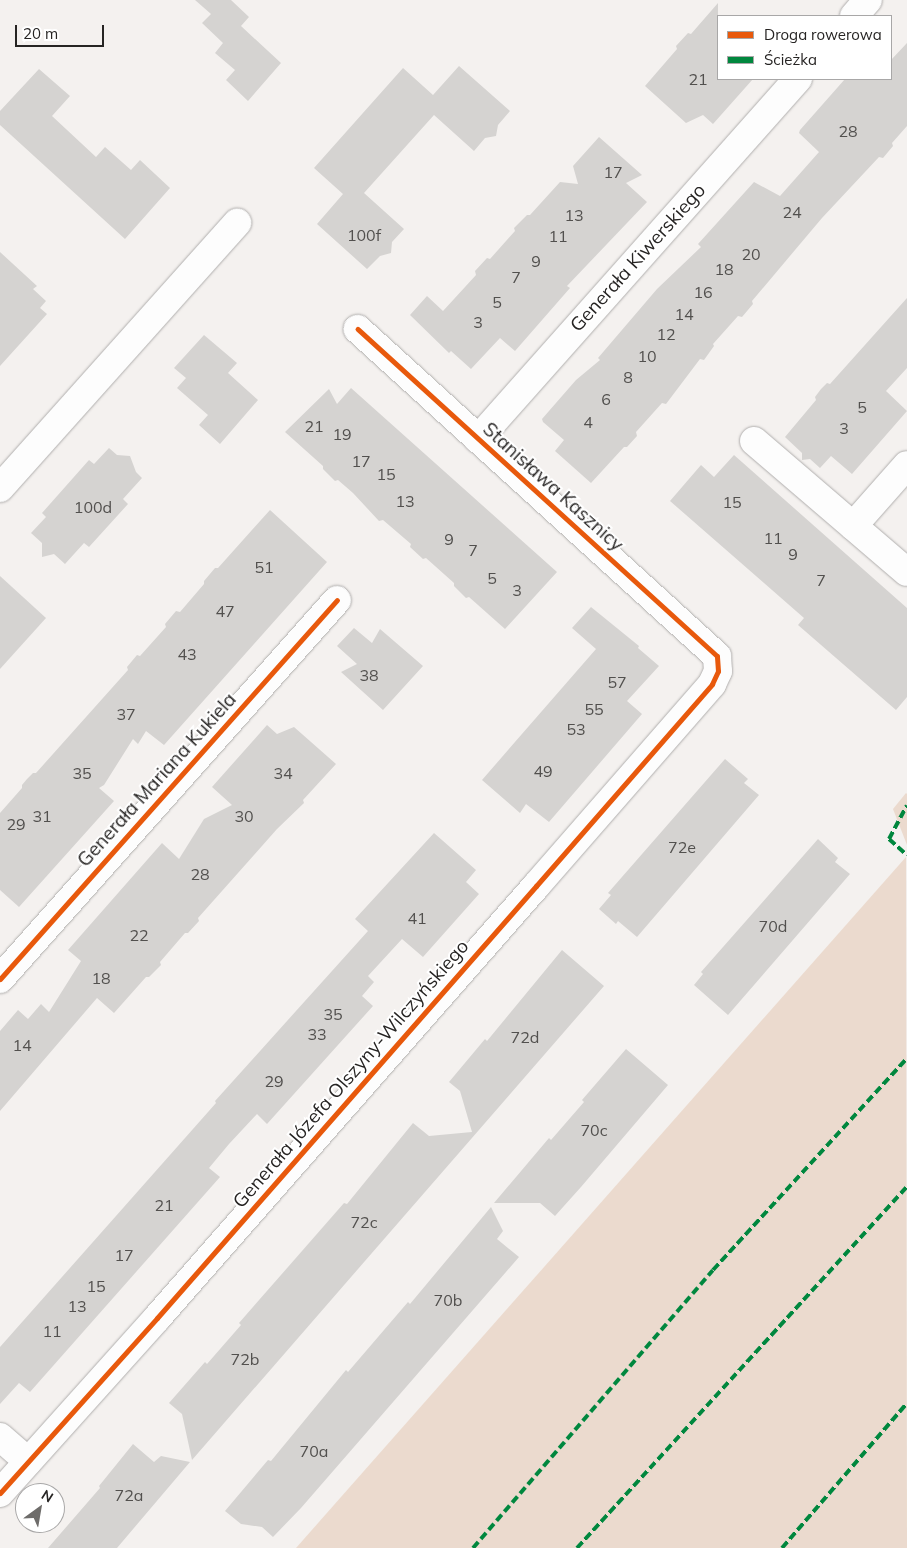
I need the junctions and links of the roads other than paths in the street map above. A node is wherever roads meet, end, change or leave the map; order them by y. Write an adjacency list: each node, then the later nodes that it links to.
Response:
1 (868, 0): 2 (street)
2 (855, 15)
3 (797, 80): 6 (street, Generała Kiwerskiego)
4 (237, 223): 9 (street)
5 (358, 329): 6 (street, Stanisława Kasznicy)
6 (478, 439): 13 (street, Stanisława Kasznicy)
7 (754, 441): 10 (street)
8 (907, 465): 10 (street)
9 (0, 488)
10 (853, 526): 11 (street)
11 (907, 572)
12 (337, 600): 14 (street, Generała Mariana Kukiela)
13 (718, 671): 16 (street, Generała Józefa Olszyny-Wilczyńskiego)
14 (0, 979)
15 (0, 1437): 16 (street)
16 (28, 1462): 17 (street, Generała Józefa Olszyny-Wilczyńskiego)
17 (0, 1492)

